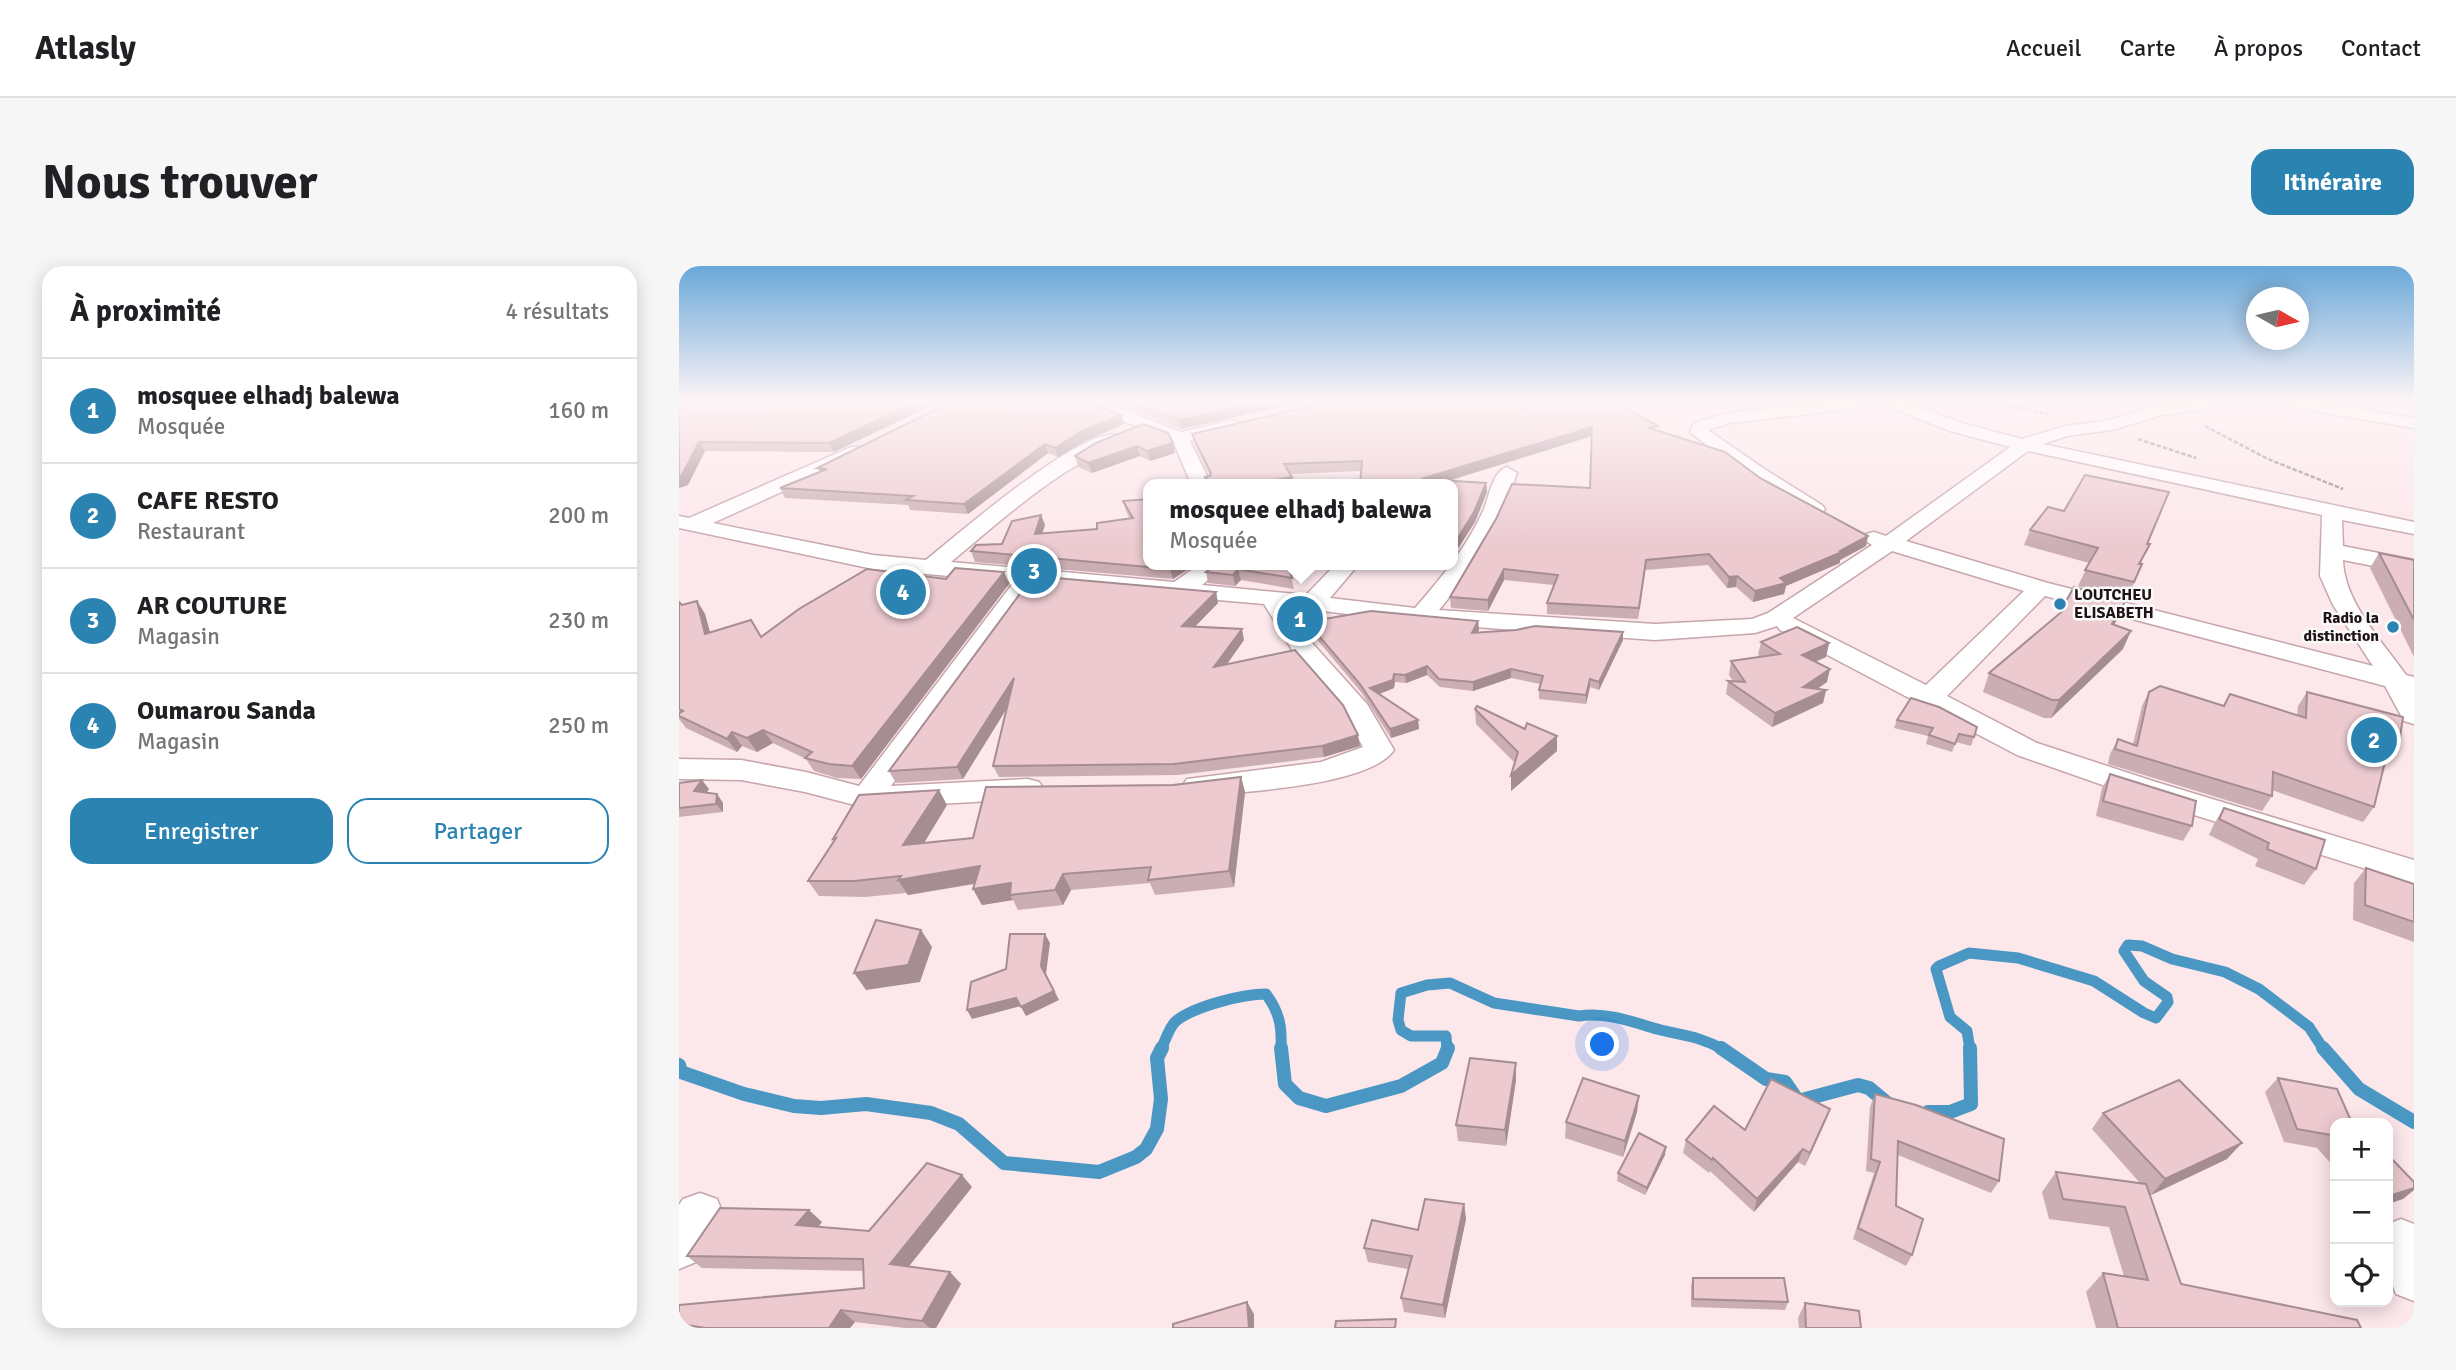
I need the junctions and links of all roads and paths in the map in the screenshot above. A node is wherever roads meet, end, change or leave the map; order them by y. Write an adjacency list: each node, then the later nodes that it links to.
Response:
1 (858, 450): 13 (street)
2 (1088, 450): 18 (street)
3 (1185, 450): 9 (street)
4 (1724, 450): 12 (street)
5 (2023, 450): 16 (street)
6 (2040, 450): 11 (street)
7 (2248, 450): 10 (path)
8 (1507, 473): 27 (street)
9 (1199, 479)
10 (2353, 494)
11 (2332, 512): 14 (street); 17 (street)
12 (1837, 521)
13 (685, 524): 18 (street)
14 (2414, 528)
15 (1859, 533): 16 (street)
16 (1887, 545): 23 (street); 28 (street)
17 (2333, 551): 19 (street); 29 (street)
18 (931, 567): 22 (street)
19 (2414, 567)
20 (1207, 570): 24 (street)
21 (1342, 570): 26 (street)
22 (1029, 577): 24 (street); 35 (street)
23 (2040, 588): 29 (street); 30 (street)
24 (1180, 589): 25 (street)
25 (1272, 598): 26 (street); 33 (street)
26 (1313, 602): 27 (street)
27 (1420, 616): 28 (street)
28 (1777, 618): 30 (street)
29 (2405, 683): 31 (street)
30 (1929, 698): 36 (street)
31 (2414, 715)
32 (679, 769): 35 (street)
33 (1165, 788)
34 (1051, 789): 35 (street)
35 (866, 798)
36 (2414, 873)

